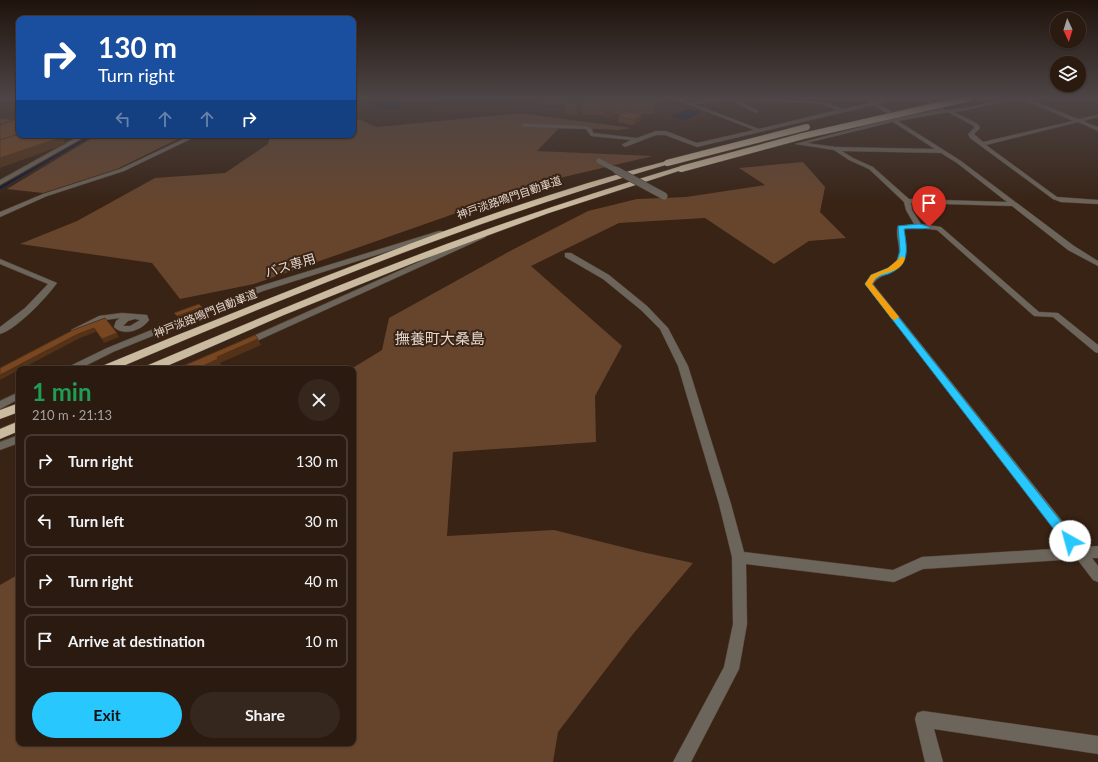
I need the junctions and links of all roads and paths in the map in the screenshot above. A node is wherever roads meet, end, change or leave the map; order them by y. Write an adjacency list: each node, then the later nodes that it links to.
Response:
1 (591, 134): 13 (street)
2 (652, 134): 13 (street)
3 (667, 134): 4 (street)
4 (744, 134)
5 (781, 134): 26 (highway, 神戸淡路鳴門自動車道, bridge)
6 (814, 134): 25 (highway, 神戸淡路鳴門自動車道, bridge)
7 (841, 134): 16 (street)
8 (917, 134): 17 (street)
9 (972, 134): 14 (street)
10 (1026, 134): 14 (street)
11 (80, 138): 19 (street)
12 (190, 138): 24 (street)
13 (636, 139): 15 (street)
14 (982, 144): 22 (street)
15 (625, 145)
16 (836, 149): 17 (street); 21 (street)
17 (943, 151): 23 (street)
18 (599, 161): 20 (street, bridge)
19 (0, 184)
20 (664, 196)
21 (907, 201): 23 (street); 27 (street)
22 (1098, 202)
23 (1012, 204): 30 (street)
24 (0, 215)
25 (520, 219): 34 (street); 38 (highway, 神戸淡路鳴門自動車道)
26 (478, 222): 36 (street, バス専用); 37 (highway, 神戸淡路鳴門自動車道)
27 (919, 226): 35 (street); 48 (street)
28 (568, 255): 49 (street)
29 (0, 261): 32 (street)
30 (1098, 264)
31 (129, 317): 33 (street)
32 (0, 331)
33 (68, 334)
34 (238, 346)
35 (1098, 350)
36 (77, 366)
37 (113, 366)
38 (157, 366)
39 (16, 397): 40 (street)
40 (0, 405)
41 (16, 408): 42 (highway)
42 (0, 415)
43 (16, 427): 44 (highway)
44 (0, 434)
45 (16, 439): 46 (street)
46 (0, 446)
47 (1098, 552): 48 (street)
48 (1080, 554): 49 (street); 50 (street)
49 (739, 557): 52 (street)
50 (1098, 576)
51 (1098, 745): 53 (street)
52 (682, 762)
53 (934, 762)

